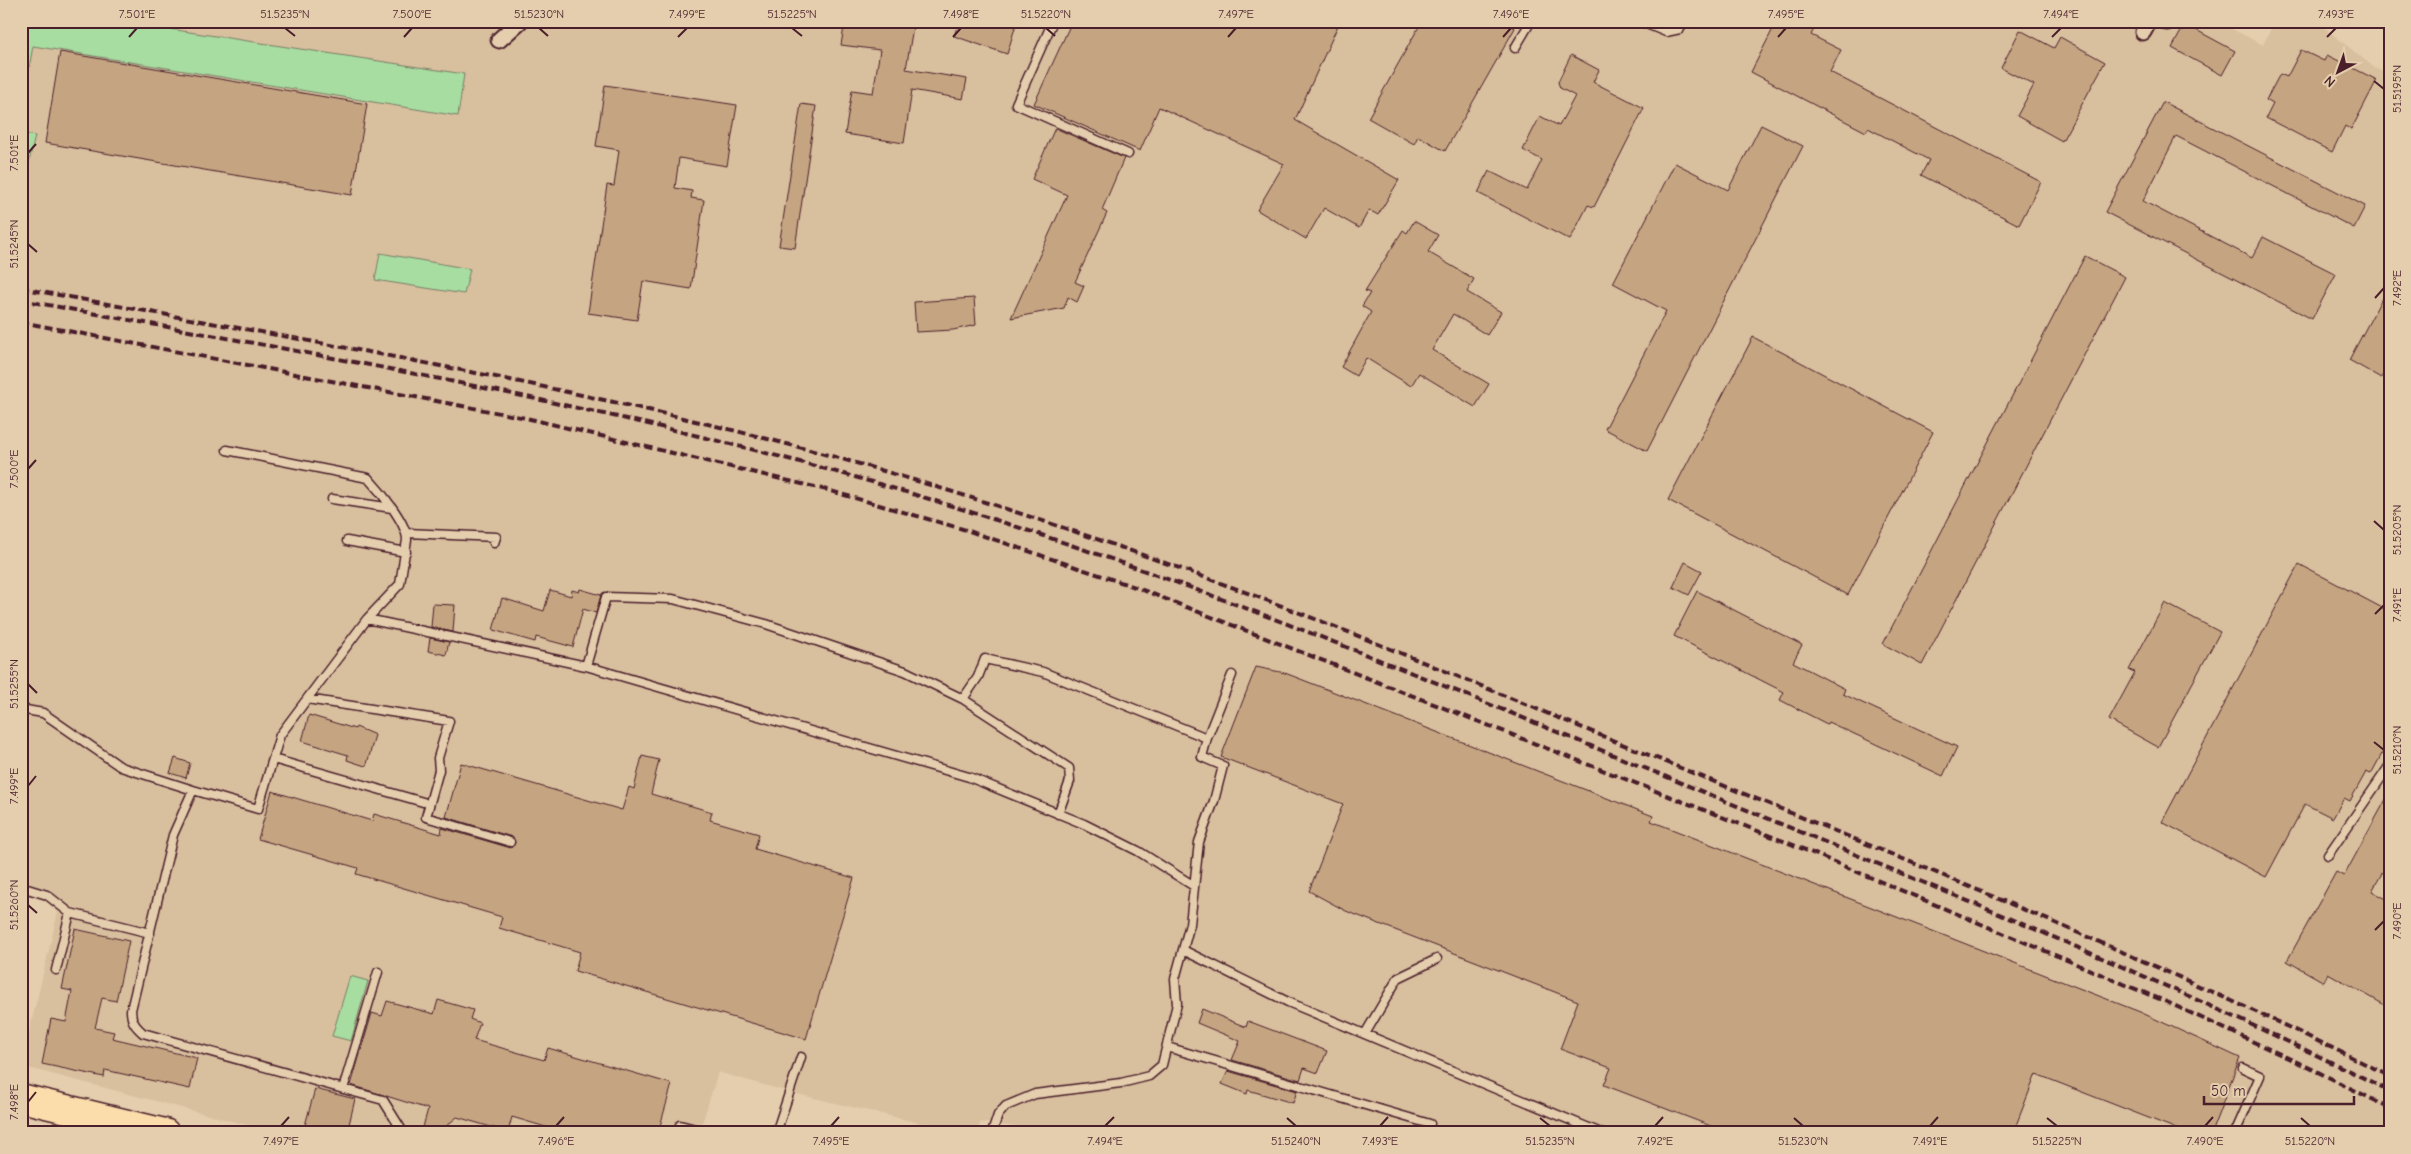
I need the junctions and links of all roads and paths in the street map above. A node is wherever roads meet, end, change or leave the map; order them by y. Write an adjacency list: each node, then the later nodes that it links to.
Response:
1 (520, 21): 6 (street)
2 (1053, 21): 8 (lane)
3 (1531, 21): 7 (lane)
4 (1639, 21): 5 (lane)
5 (1684, 21)
6 (499, 40)
7 (1515, 48)
8 (1128, 154)
9 (227, 450): 11 (lane)
10 (332, 499): 11 (lane)
11 (392, 508): 12 (lane)
12 (407, 533): 14 (lane); 15 (lane)
13 (347, 541): 15 (lane)
14 (494, 543)
15 (406, 552): 16 (lane)
16 (367, 619): 17 (lane); 19 (lane)
17 (586, 666): 20 (lane); 27 (lane)
18 (1232, 675): 22 (lane)
19 (307, 699): 23 (lane); 28 (lane)
20 (963, 699): 22 (lane); 27 (lane)
21 (21, 713): 25 (lane)
22 (1207, 738): 30 (lane)
23 (273, 759): 25 (lane); 26 (lane)
24 (2390, 765): 29 (lane)
25 (193, 790): 33 (lane)
26 (423, 802)
27 (1058, 814): 30 (lane)
28 (510, 842)
29 (2328, 855)
30 (1194, 886): 34 (lane)
31 (21, 887): 32 (lane)
32 (70, 913): 33 (lane); 36 (lane)
33 (150, 933): 42 (lane)
34 (1183, 950): 38 (lane); 39 (lane)
35 (1437, 959): 38 (lane)
36 (56, 970)
37 (378, 972): 42 (lane)
38 (1364, 1034): 51 (lane)
39 (1167, 1047): 44 (lane); 50 (lane)
40 (801, 1057): 49 (lane)
41 (2243, 1068): 52 (lane)
42 (344, 1089): 46 (lane)
43 (21, 1098): 45 (highway)
44 (1430, 1124)
45 (165, 1133)
46 (405, 1133)
47 (677, 1133): 48 (lane)
48 (712, 1133)
49 (776, 1133)
50 (992, 1133)
51 (1601, 1133)
52 (2235, 1133)

